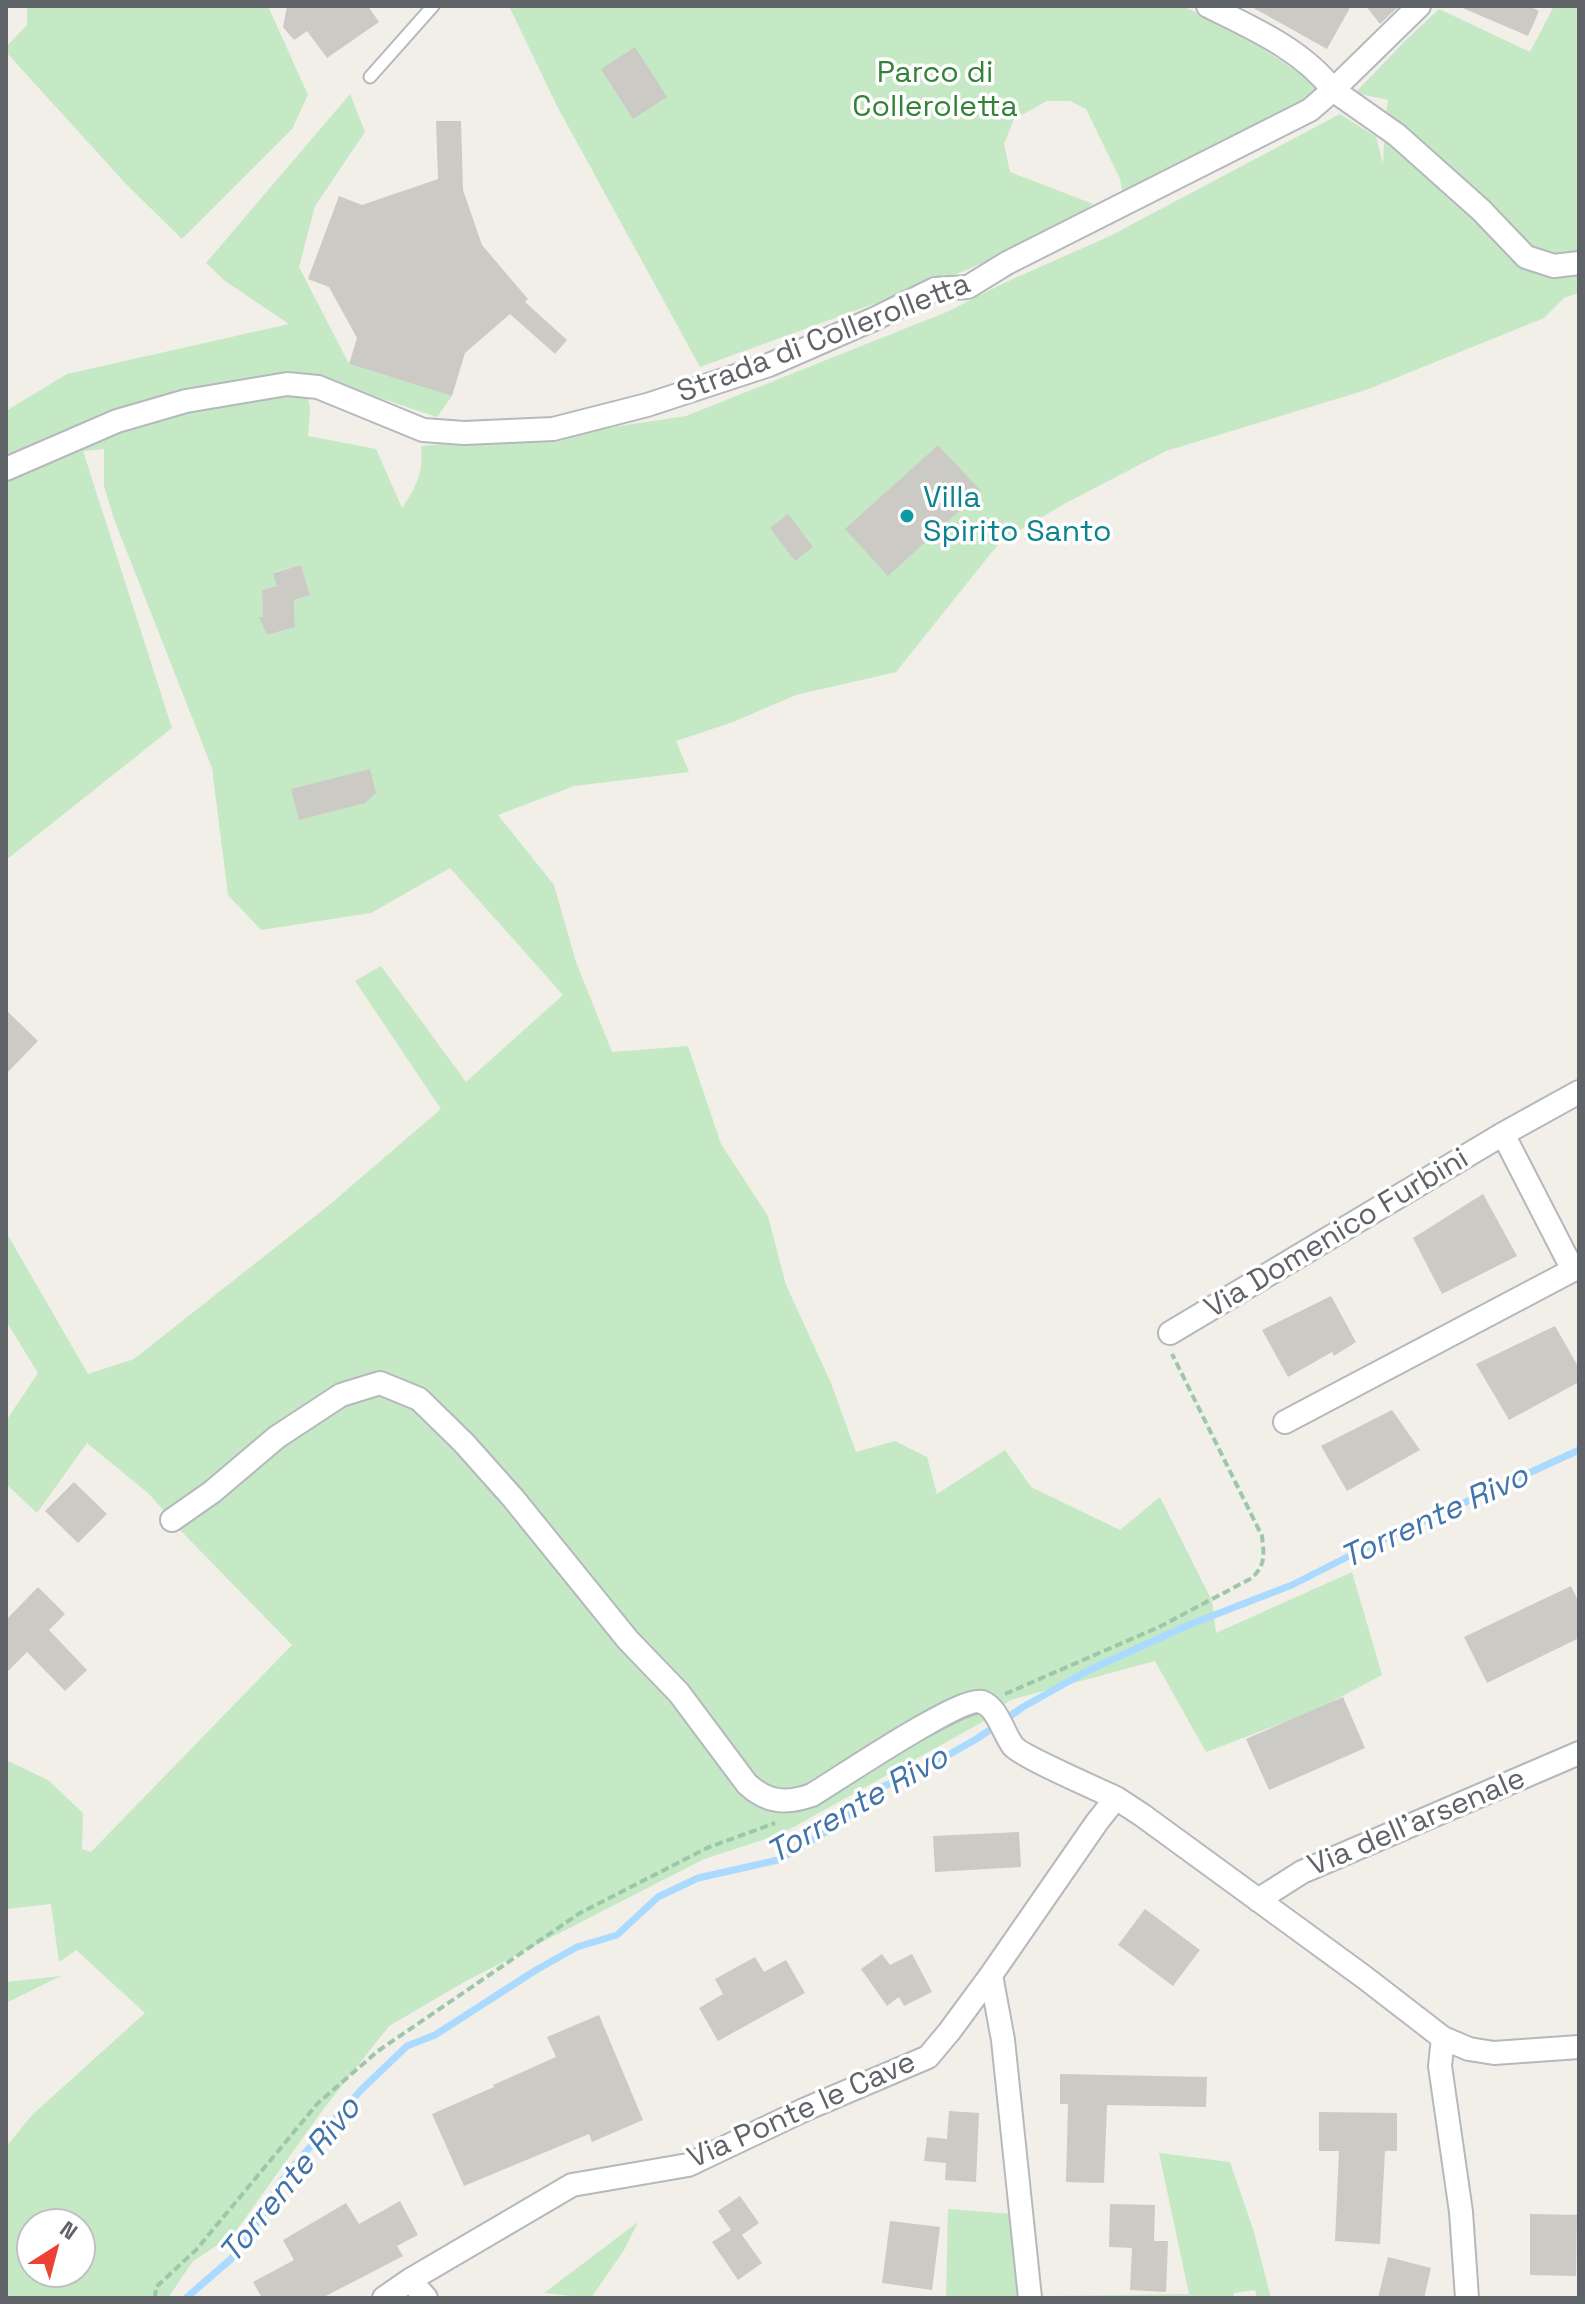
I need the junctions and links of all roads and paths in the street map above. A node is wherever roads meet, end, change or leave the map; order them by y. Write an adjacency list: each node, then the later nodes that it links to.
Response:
1 (433, 6): 4 (lane)
2 (1208, 6): 5 (street)
3 (1419, 6): 5 (street, Strada di Collerolletta)
4 (370, 77)
5 (1333, 90): 6 (street); 7 (street, Strada di Collerolletta)
6 (1579, 263)
7 (6, 469)
8 (1579, 1092): 9 (street, Via Domenico Furbini)
9 (1503, 1134): 10 (street, Via Domenico Furbini); 11 (street, Via Domenico Furbini)
10 (1170, 1333): 13 (path)
11 (1285, 1422)
12 (172, 1520): 13 (street)
13 (987, 1706): 15 (street)
14 (1579, 1753): 17 (street, Via dell'arsenale)
15 (1116, 1798): 17 (street); 18 (street, Via Ponte le Cave)
16 (788, 1819): 22 (path)
17 (1258, 1900): 19 (street)
18 (991, 1975): 21 (street, Via Ponte le Cave); 25 (street)
19 (1443, 2038): 20 (street); 26 (street)
20 (1579, 2047)
21 (410, 2280): 23 (street, Via Ponte le Cave); 24 (street)
22 (155, 2298)
23 (384, 2298)
24 (426, 2298)
25 (1030, 2298)
26 (1467, 2298)

